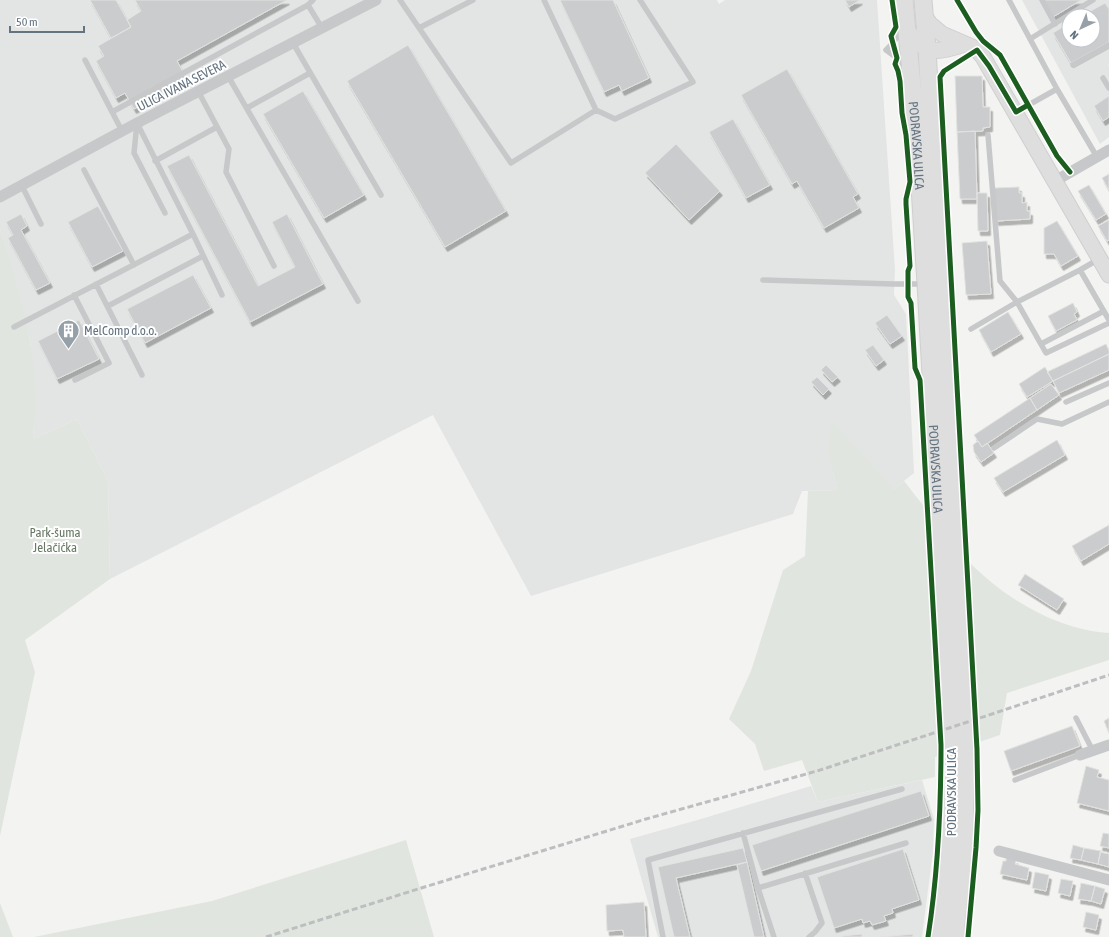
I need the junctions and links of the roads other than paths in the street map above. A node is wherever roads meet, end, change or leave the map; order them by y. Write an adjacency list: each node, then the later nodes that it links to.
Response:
1 (313, 0): 12 (lane)
2 (376, 0): 16 (street, ULICA IVANA SEVERA)
3 (400, 0): 17 (lane)
4 (473, 0): 17 (lane)
5 (544, 0): 34 (lane)
6 (640, 0): 34 (lane)
7 (904, 0): 15 (main road, PODRAVSKA ULICA)
8 (923, 0): 13 (main road, PODRAVSKA ULICA)
9 (1009, 0): 18 (lane)
10 (1042, 0): 14 (lane)
11 (1093, 0): 14 (lane)
12 (308, 5): 16 (lane); 35 (lane)
13 (925, 17): 20 (street); 22 (main road, PODRAVSKA ULICA)
14 (1055, 24): 18 (lane)
15 (907, 25): 22 (street); 27 (main road, PODRAVSKA ULICA); 27 (lane)
16 (322, 28): 19 (street, ULICA IVANA SEVERA)
17 (419, 28): 34 (lane)
18 (1030, 39): 31 (lane)
19 (293, 43): 26 (lane); 28 (street, ULICA IVANA SEVERA)
20 (965, 44): 23 (street); 36 (street)
21 (1109, 45): 25 (lane)
22 (927, 48): 23 (street); 27 (main road, PODRAVSKA ULICA)
23 (946, 50): 27 (street)
24 (85, 60): 35 (lane)
25 (1073, 65)
26 (310, 73): 33 (lane); 47 (lane)
27 (920, 74): 60 (main road, PODRAVSKA ULICA); 94 (main road, PODRAVSKA ULICA)
28 (228, 76): 32 (street, ULICA IVANA SEVERA); 33 (lane)
29 (1103, 78): 30 (lane)
30 (1109, 88)
31 (1057, 89): 36 (lane); 42 (lane)
32 (198, 92): 37 (street, ULICA IVANA SEVERA); 38 (lane)
33 (247, 108): 63 (lane)
34 (596, 110)
35 (112, 112): 39 (lane)
36 (1016, 112): 45 (street)
37 (137, 123): 39 (street, ULICA IVANA SEVERA); 43 (lane); 49 (lane)
38 (217, 126): 43 (lane); 55 (lane)
39 (122, 131): 46 (street, ULICA IVANA SEVERA)
40 (988, 135): 64 (lane)
41 (1109, 150): 42 (street)
42 (1097, 157): 45 (street)
43 (155, 161): 51 (lane)
44 (84, 170): 54 (lane)
45 (1054, 181): 53 (street)
46 (22, 186): 48 (street, ULICA IVANA SEVERA); 50 (lane)
47 (380, 195)
48 (0, 197)
49 (165, 214)
50 (41, 224)
51 (193, 234): 52 (lane); 54 (lane)
52 (203, 256): 61 (lane); 65 (lane)
53 (1100, 259): 56 (lane); 57 (street)
54 (134, 265): 59 (lane)
55 (274, 266)
56 (1080, 270): 64 (lane); 66 (lane)
57 (1109, 275)
58 (763, 280): 60 (lane)
59 (96, 284): 62 (lane); 65 (lane)
60 (926, 284): 93 (main road, PODRAVSKA ULICA)
61 (222, 295)
62 (74, 296): 69 (lane); 73 (lane)
63 (358, 301)
64 (1017, 302): 70 (lane); 71 (lane)
65 (108, 306): 72 (lane)
66 (1104, 311): 67 (lane); 71 (lane)
67 (1109, 320)
68 (1109, 323): 71 (lane)
69 (14, 327)
70 (971, 329)
71 (1041, 344)
72 (142, 375)
73 (75, 380)
74 (1109, 383): 75 (lane)
75 (1066, 402)
76 (1109, 402): 77 (lane)
77 (994, 448)
78 (1076, 718): 80 (lane)
79 (1109, 745): 80 (street)
80 (1092, 751): 81 (street)
81 (1080, 755): 82 (lane)
82 (1015, 780)
83 (902, 789): 84 (lane)
84 (743, 833): 89 (lane); 90 (lane)
85 (906, 843): 87 (lane)
86 (1000, 851): 88 (street)
87 (805, 873): 89 (lane); 92 (lane)
88 (1109, 880)
89 (758, 888): 91 (lane)
90 (663, 937)
91 (774, 937)
92 (809, 937)
93 (941, 937)
94 (956, 937)

